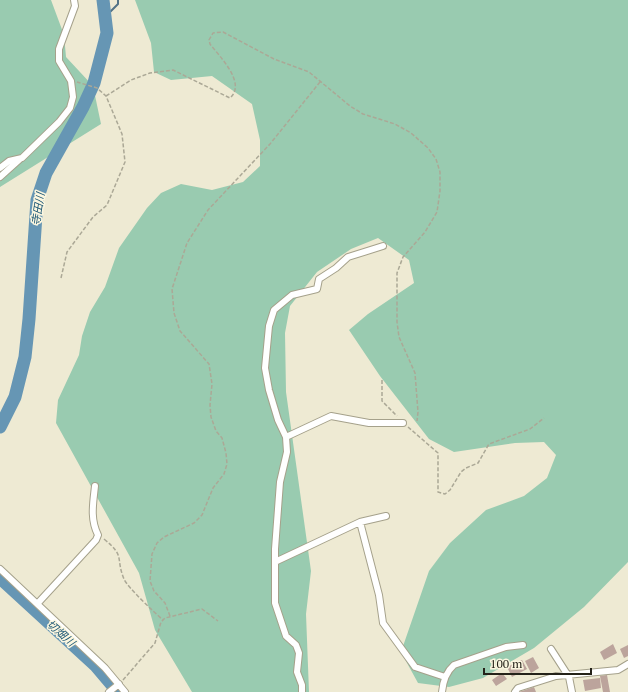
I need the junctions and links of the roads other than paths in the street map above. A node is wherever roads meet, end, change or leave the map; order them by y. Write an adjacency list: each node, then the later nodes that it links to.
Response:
1 (74, 0): 2 (street)
2 (22, 158): 3 (street); 4 (street)
3 (0, 168)
4 (0, 177)
5 (383, 246): 7 (street)
6 (404, 423): 7 (street)
7 (286, 437): 11 (street)
8 (95, 486): 13 (street)
9 (386, 516): 10 (street)
10 (360, 522): 11 (street); 18 (street)
11 (276, 561): 22 (street)
12 (0, 569): 13 (street)
13 (38, 604): 19 (street)
14 (523, 645): 18 (street)
15 (552, 649): 17 (street)
16 (628, 664): 17 (street)
17 (568, 675): 24 (street); 25 (street)
18 (446, 677): 23 (street)
19 (119, 684): 20 (street); 21 (street)
20 (109, 692)
21 (125, 692)
22 (302, 692)
23 (442, 692)
24 (515, 692)
25 (572, 692)

